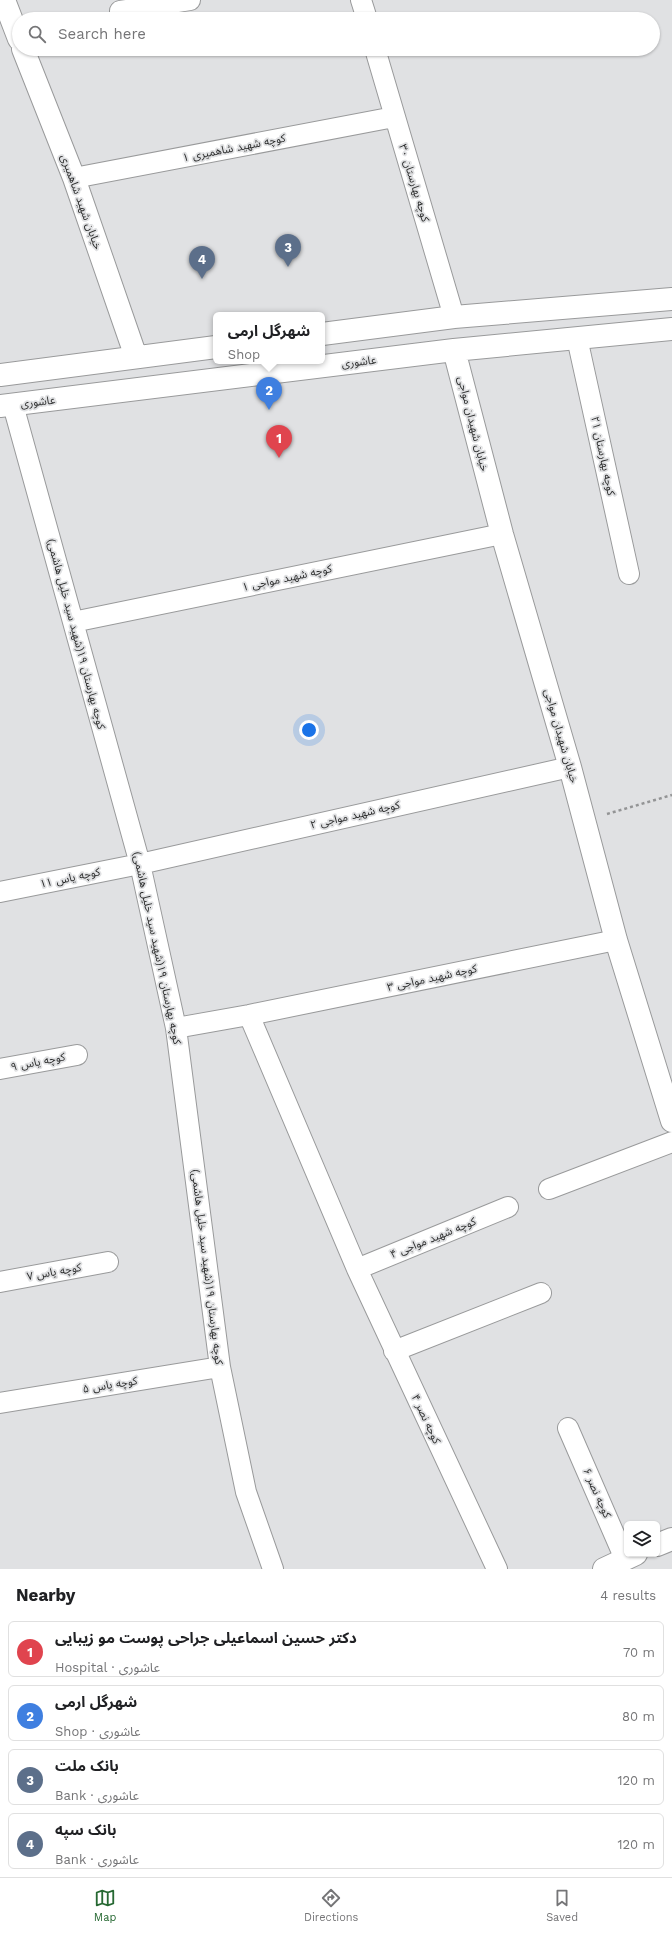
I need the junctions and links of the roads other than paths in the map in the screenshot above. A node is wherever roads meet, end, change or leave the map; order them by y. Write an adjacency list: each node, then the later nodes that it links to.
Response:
1 (4, 0): 6 (street)
2 (190, 0): 4 (street)
3 (361, 0): 5 (street)
4 (120, 11)
5 (365, 12)
6 (12, 21)
7 (26, 56): 10 (street, خیابان شهید شاهمیری)
8 (377, 56): 9 (street, کوچه بهارستان ۳۰)
9 (394, 117): 10 (street, کوچه شهید شاهمیری ۱); 12 (street, کوچه بهارستان ۳۰)
10 (74, 178): 18 (street, خیابان شهید شاهمیری)
11 (672, 299): 12 (street)
12 (454, 318): 14 (street)
13 (672, 329): 15 (street, عاشوری)
14 (325, 334)
15 (577, 338): 17 (street, عاشوری); 22 (street, کوچه بهارستان ۲۱)
16 (213, 347): 18 (street)
17 (454, 350): 20 (street, عاشوری); 21 (street, خیابان شهیدان مواجی)
18 (136, 357): 19 (street)
19 (0, 375)
20 (6, 406): 23 (street, کوچه بهارستان ۱۹(شهید سید خلیل هاشمی))
21 (502, 534): 23 (street, کوچه شهید مواجی ۱); 24 (street, خیابان شهیدان مواجی)
22 (629, 574)
23 (72, 622): 25 (street, کوچه بهارستان ۱۹(شهید سید خلیل هاشمی))
24 (570, 767): 25 (street, کوچه شهید مواجی ۲); 27 (street, خیابان شهیدان مواجی)
25 (140, 864): 26 (street, کوچه یاس ۱۱); 29 (street, کوچه بهارستان ۱۹(شهید سید خلیل هاشمی))
26 (0, 892)
27 (616, 940): 28 (street, کوچه شهید مواجی ۳); 32 (street, خیابان شهیدان مواجی)
28 (249, 1015): 29 (street, کوچه شهید مواجی ۳); 37 (street, کوچه نصر ۴)
29 (176, 1028): 41 (street, کوچه بهارستان ۱۹(شهید سید خلیل هاشمی))
30 (77, 1055): 31 (street, کوچه یاس ۹)
31 (0, 1069)
32 (672, 1121)
33 (672, 1142): 34 (street)
34 (549, 1190)
35 (508, 1207): 37 (street, کوچه شهید مواجی ۴)
36 (108, 1262): 38 (street, کوچه یاس ۷)
37 (357, 1268): 40 (street, کوچه نصر ۴)
38 (0, 1282)
39 (541, 1293): 40 (street)
40 (394, 1351): 49 (street, کوچه نصر ۴)
41 (220, 1367): 42 (street, کوچه یاس ۵); 48 (street, کوچه بهارستان ۱۹(شهید سید خلیل هاشمی))
42 (0, 1403)
43 (568, 1428): 45 (street, کوچه نصر ۶)
44 (672, 1539): 46 (street)
45 (624, 1542)
46 (660, 1544)
47 (629, 1557): 50 (street)
48 (273, 1569)
49 (497, 1569)
50 (604, 1569)

